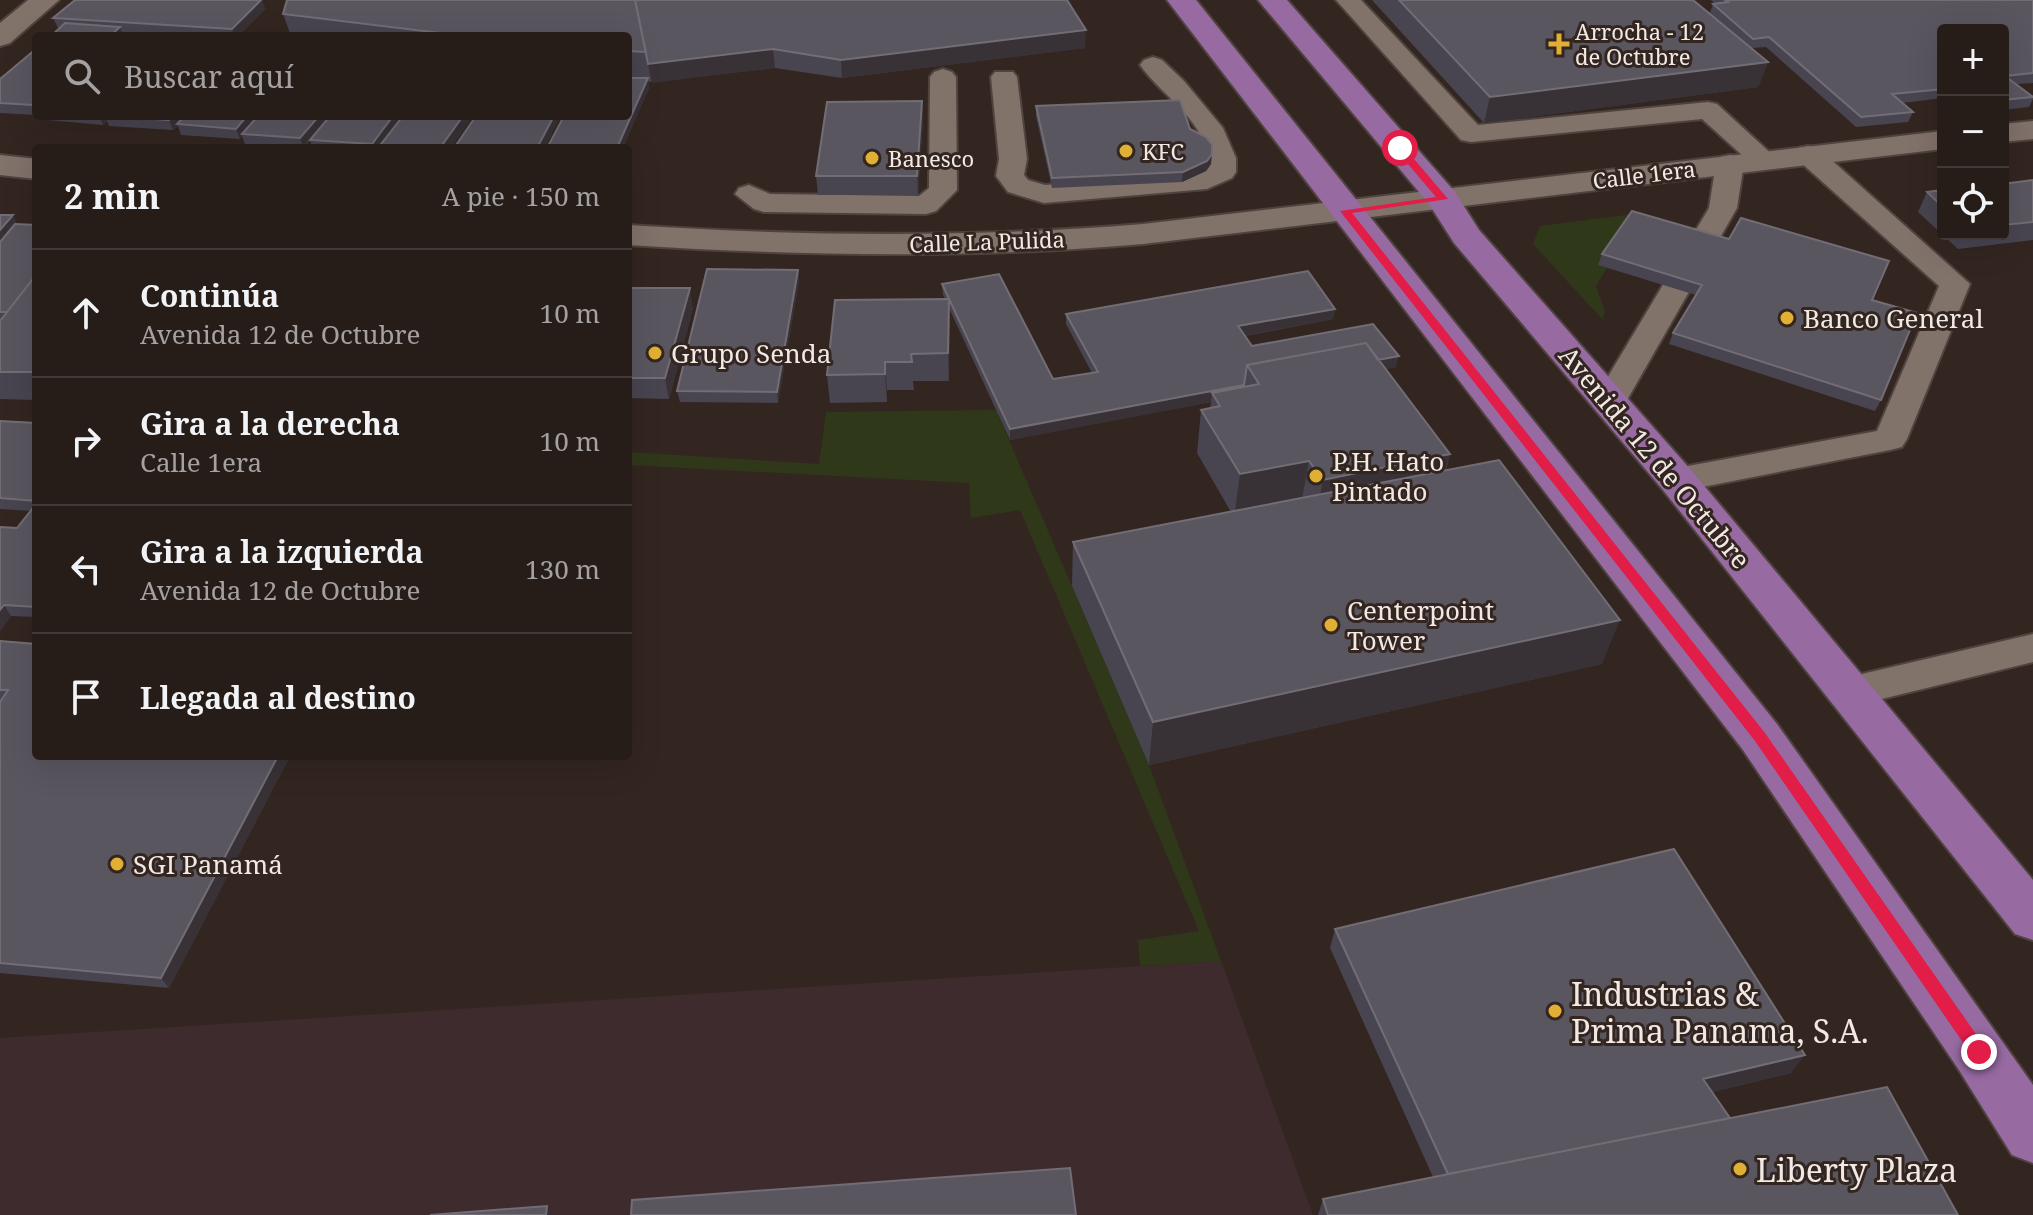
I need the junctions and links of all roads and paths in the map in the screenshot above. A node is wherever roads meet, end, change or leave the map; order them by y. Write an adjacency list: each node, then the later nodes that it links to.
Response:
1 (45, 0): 5 (main road)
2 (1181, 0): 19 (main road)
3 (1272, 0): 18 (main road, Avenida 12 de Octubre)
4 (1348, 0): 13 (lane)
5 (0, 37)
6 (1153, 65): 8 (lane)
7 (943, 77): 17 (lane)
8 (1004, 77)
9 (2033, 130): 10 (main road)
10 (2009, 132)
11 (1937, 141): 12 (main road, Calle 1era)
12 (1808, 154): 13 (main road, Calle 1era); 22 (lane)
13 (1763, 159): 14 (main road, Calle 1era)
14 (1730, 163): 18 (main road, Calle 1era); 21 (lane)
15 (0, 165): 16 (main road)
16 (32, 169)
17 (749, 194)
18 (1443, 199): 19 (main road, Calle 1era); 21 (main road, Avenida 12 de Octubre)
19 (1345, 211): 20 (main road, Calle La Pulida); 26 (main road)
20 (632, 235)
21 (1611, 400): 22 (main road, Avenida 12 de Octubre)
22 (1677, 480): 24 (main road, Avenida 12 de Octubre)
23 (2033, 648): 24 (lane)
24 (1849, 692): 25 (main road, Avenida 12 de Octubre)
25 (2033, 918)
26 (2033, 1135)

